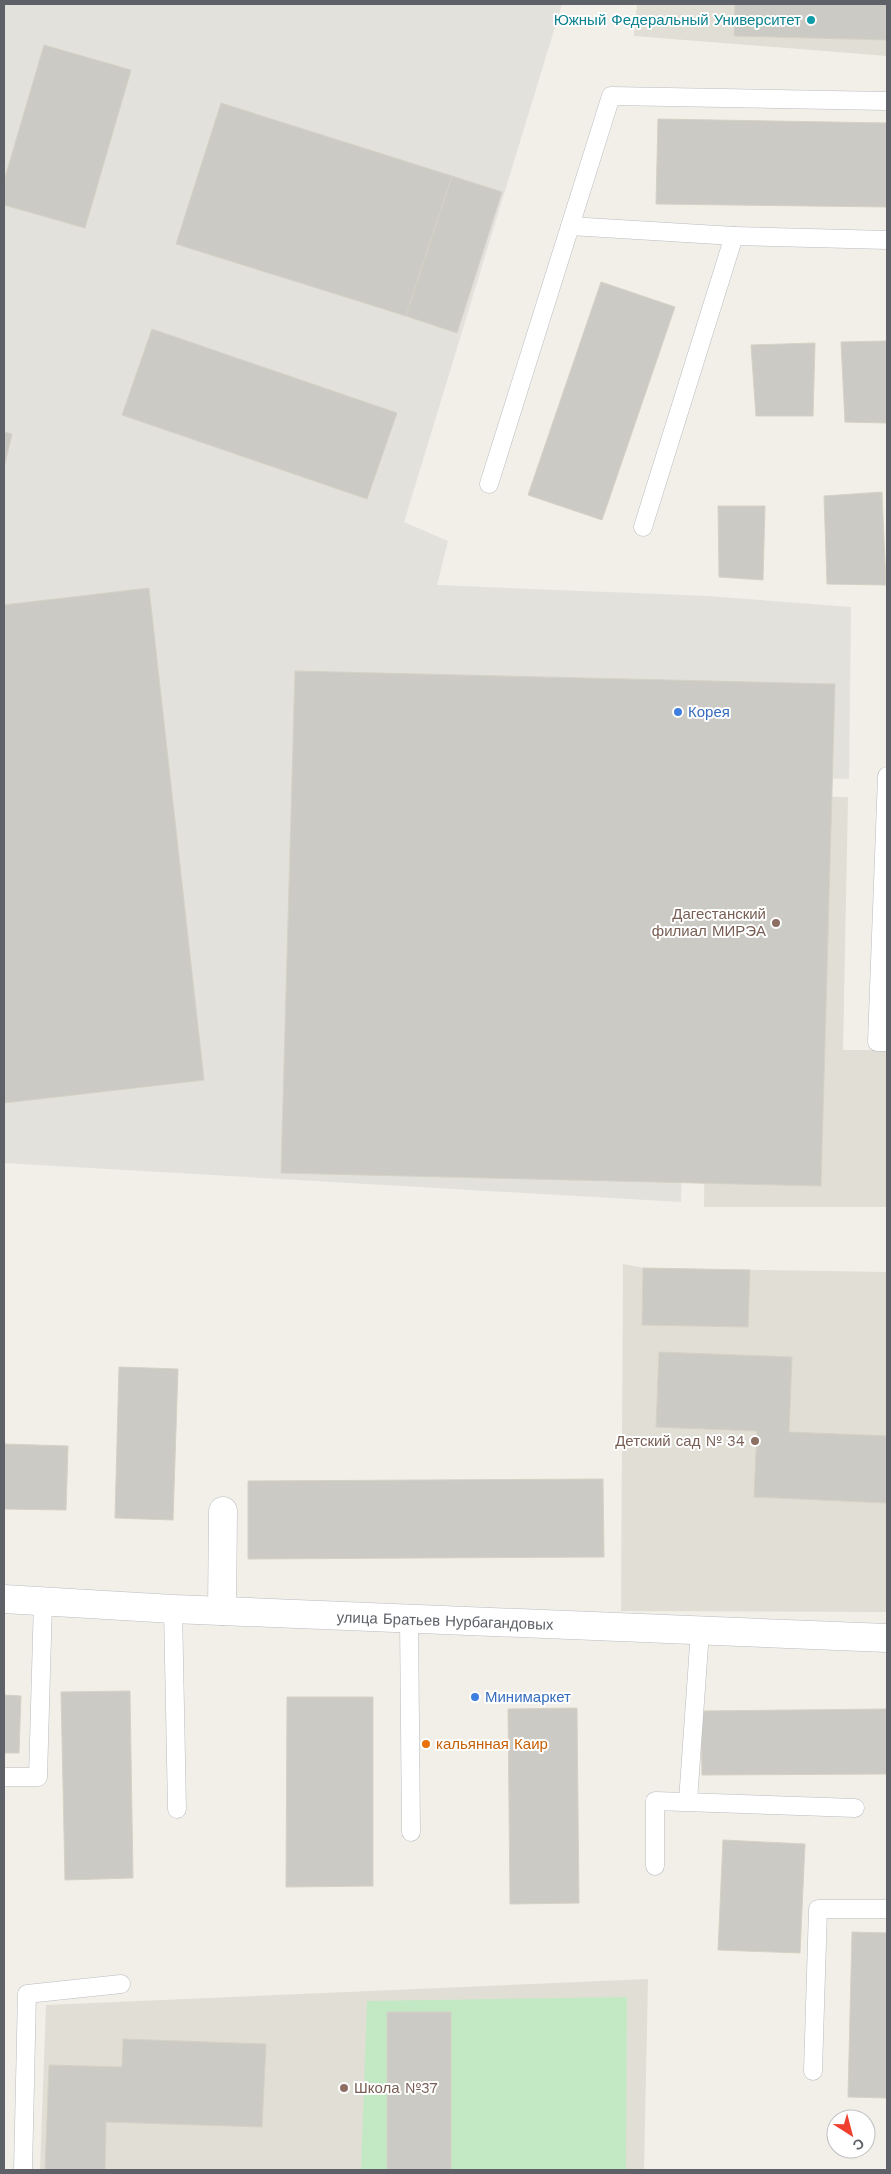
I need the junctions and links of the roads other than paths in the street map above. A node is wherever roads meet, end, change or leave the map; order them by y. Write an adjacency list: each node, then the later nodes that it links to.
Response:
1 (887, 102): 2 (lane)
2 (570, 226): 3 (lane); 5 (lane)
3 (734, 236): 4 (lane); 6 (lane)
4 (887, 240)
5 (488, 484)
6 (643, 527)
7 (887, 776): 8 (lane)
8 (887, 1042)
9 (223, 1511): 13 (street)
10 (4, 1599): 11 (street, улица Братьев Нурбагандовых)
11 (43, 1601): 12 (street, улица Братьев Нурбагандовых); 17 (lane)
12 (173, 1609): 13 (street, улица Братьев Нурбагандовых); 20 (lane)
13 (222, 1611): 14 (street, улица Братьев Нурбагандовых)
14 (409, 1620): 15 (street, улица Братьев Нурбагандовых); 21 (lane)
15 (700, 1632): 16 (street, улица Братьев Нурбагандовых); 18 (lane)
16 (887, 1638)
17 (4, 1777)
18 (688, 1800): 19 (lane); 22 (lane)
19 (855, 1808)
20 (177, 1809)
21 (411, 1832)
22 (655, 1866)
23 (887, 1908): 25 (lane)
24 (121, 1984): 26 (lane)
25 (813, 2071)
26 (23, 2170)

